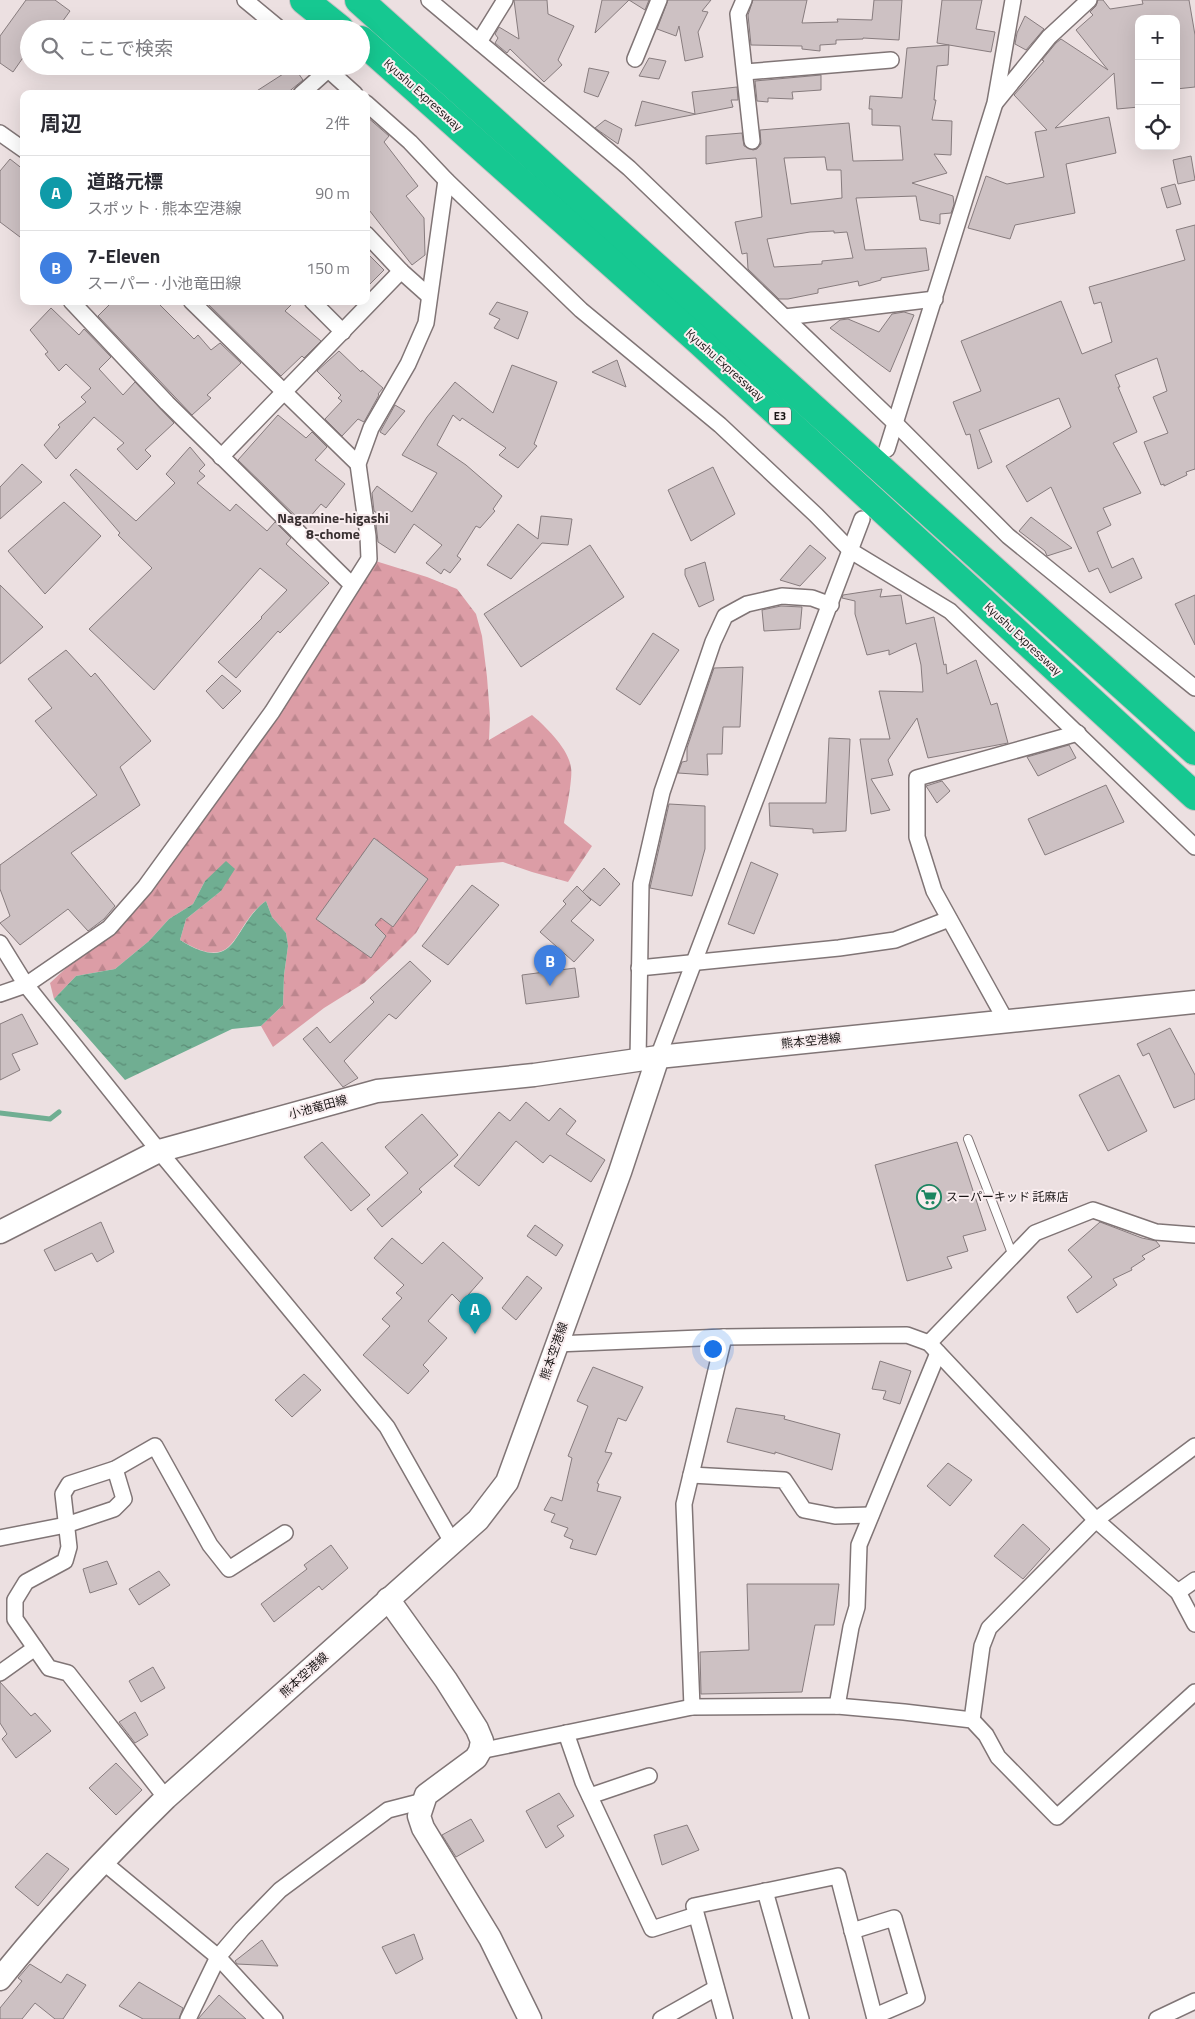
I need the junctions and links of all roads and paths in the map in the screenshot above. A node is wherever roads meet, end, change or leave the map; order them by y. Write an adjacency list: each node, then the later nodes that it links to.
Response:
1 (245, 0): 11 (street)
2 (304, 0): 12 (highway)
3 (316, 0): 13 (highway)
4 (359, 0): 53 (highway, E3)
5 (429, 0): 14 (street)
6 (505, 0): 14 (street)
7 (659, 0): 17 (street)
8 (744, 0): 19 (street)
9 (1014, 0): 25 (street)
10 (1089, 0): 25 (street)
11 (269, 20)
12 (329, 20)
13 (339, 20)
14 (479, 42): 40 (street)
15 (370, 48): 24 (highway, Kyushu Expressway / E3)
16 (370, 52): 24 (highway)
17 (635, 59)
18 (891, 60): 19 (street)
19 (744, 72): 28 (street)
20 (319, 75): 22 (street)
21 (334, 75): 23 (street)
22 (305, 90)
23 (351, 90)
24 (418, 90): 54 (highway, Kyushu Expressway / E3)
25 (995, 103): 34 (street)
26 (370, 107): 30 (street)
27 (0, 133): 29 (street)
28 (752, 141)
29 (20, 147)
30 (446, 180): 33 (street); 48 (street)
31 (370, 238): 32 (street)
32 (400, 271): 33 (street); 35 (street)
33 (429, 296): 46 (street)
34 (935, 298): 40 (street); 43 (street)
35 (370, 303)
36 (75, 305): 45 (street)
37 (195, 305): 42 (street)
38 (316, 305): 41 (street)
39 (368, 305): 41 (street)
40 (784, 317): 43 (street)
41 (343, 332): 42 (street)
42 (284, 392): 45 (street); 46 (street)
43 (896, 424): 44 (street); 51 (street)
44 (888, 449)
45 (221, 457): 49 (street)
46 (358, 464): 49 (street)
47 (862, 519): 48 (street)
48 (851, 551): 50 (street); 52 (street)
49 (352, 585): 60 (street)
50 (831, 605): 58 (street); 59 (street)
51 (1195, 688)
52 (1078, 734): 55 (street); 56 (street)
53 (1195, 751)
54 (1195, 796)
55 (1195, 847)
56 (949, 919): 58 (street); 63 (street)
57 (0, 943): 60 (street)
58 (694, 963): 59 (street); 64 (street)
59 (638, 968): 64 (street)
60 (26, 984): 61 (street); 66 (street)
61 (0, 994)
62 (1195, 1002): 63 (main road, 熊本空港線)
63 (1006, 1021): 64 (main road, 熊本空港線)
64 (648, 1059): 66 (main road, 小池竜田線); 71 (main road, 熊本空港線)
65 (968, 1139): 69 (lane)
66 (159, 1151): 67 (main road, 小池竜田線); 81 (street)
67 (0, 1232)
68 (1195, 1235): 69 (street)
69 (1012, 1256): 72 (street)
70 (724, 1337): 71 (street); 72 (street); 75 (street)
71 (556, 1344): 81 (main road, 熊本空港線)
72 (933, 1348): 76 (street); 77 (street)
73 (1195, 1446): 77 (street)
74 (115, 1469): 78 (street); 78 (street); 79 (street)
75 (691, 1475): 76 (street); 90 (street)
76 (871, 1515): 89 (street)
77 (1096, 1520): 83 (street); 91 (street)
78 (66, 1525): 80 (street); 86 (street)
79 (285, 1533)
80 (0, 1538)
81 (452, 1542): 84 (main road, 熊本空港線)
82 (1195, 1580): 83 (street)
83 (1178, 1592): 85 (street)
84 (388, 1599): 93 (main road); 96 (main road, 熊本空港線)
85 (1195, 1624)
86 (35, 1648): 87 (street); 96 (street)
87 (0, 1673)
88 (1195, 1692): 91 (street)
89 (837, 1706): 90 (street); 91 (street)
90 (692, 1707): 92 (street)
91 (972, 1720)
92 (566, 1733): 93 (street); 95 (street)
93 (480, 1751): 97 (main road)
94 (648, 1776): 95 (street)
95 (590, 1796): 100 (street)
96 (166, 1798): 98 (main road, 熊本空港線)
97 (423, 1801): 102 (street); 109 (main road)
98 (102, 1861): 102 (street); 103 (main road, 熊本空港線)
99 (765, 1891): 100 (street); 101 (street); 112 (street)
100 (696, 1915): 104 (street)
101 (852, 1931): 106 (street); 106 (street)
102 (218, 1957): 107 (street); 108 (street)
103 (0, 1979)
104 (716, 1988): 110 (street); 111 (street)
105 (1195, 2001): 113 (street)
106 (875, 2017)
107 (188, 2019)
108 (275, 2019)
109 (530, 2019)
110 (661, 2019)
111 (725, 2019)
112 (800, 2019)
113 (1156, 2019)

